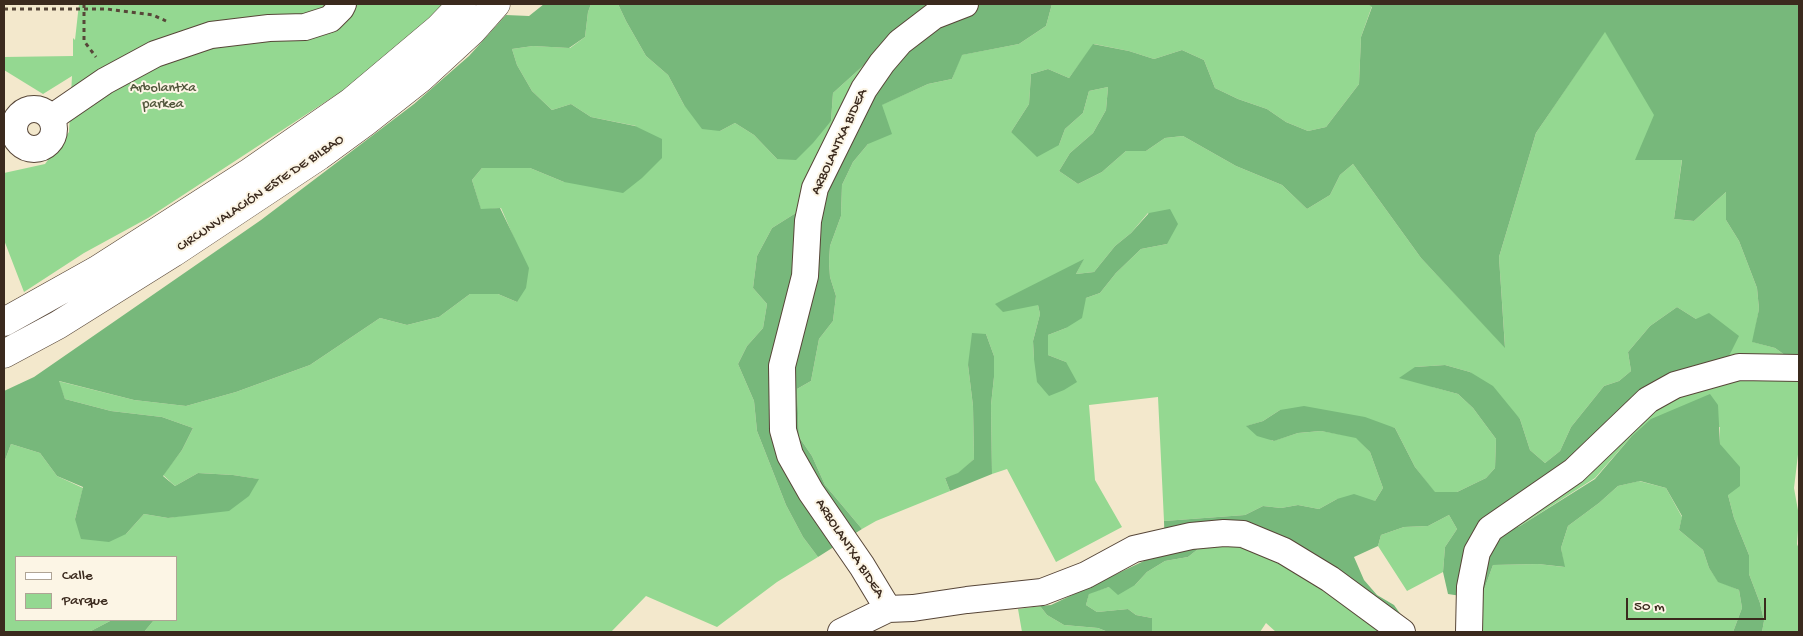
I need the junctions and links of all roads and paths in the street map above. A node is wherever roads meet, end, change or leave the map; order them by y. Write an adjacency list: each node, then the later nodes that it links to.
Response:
1 (84, 4): 7 (path)
2 (343, 4): 10 (street)
3 (462, 4): 12 (main road, CIRCUNVALACIÓN ESTE DE BILBAO)
4 (496, 4): 13 (main road, CIRCUNVALACIÓN ESTE DE BILBAO)
5 (965, 4): 15 (street, ARBOLANTXA BIDEA)
6 (4, 9): 7 (path)
7 (84, 10): 8 (path); 9 (path)
8 (166, 21)
9 (96, 57)
10 (51, 118): 11 (street); 11 (street)
11 (11, 130)
12 (4, 322)
13 (4, 354)
14 (1799, 368): 18 (street)
15 (888, 609): 16 (street); 17 (street, ARBOLANTXA BIDEA)
16 (841, 632)
17 (1402, 632)
18 (1469, 632)

